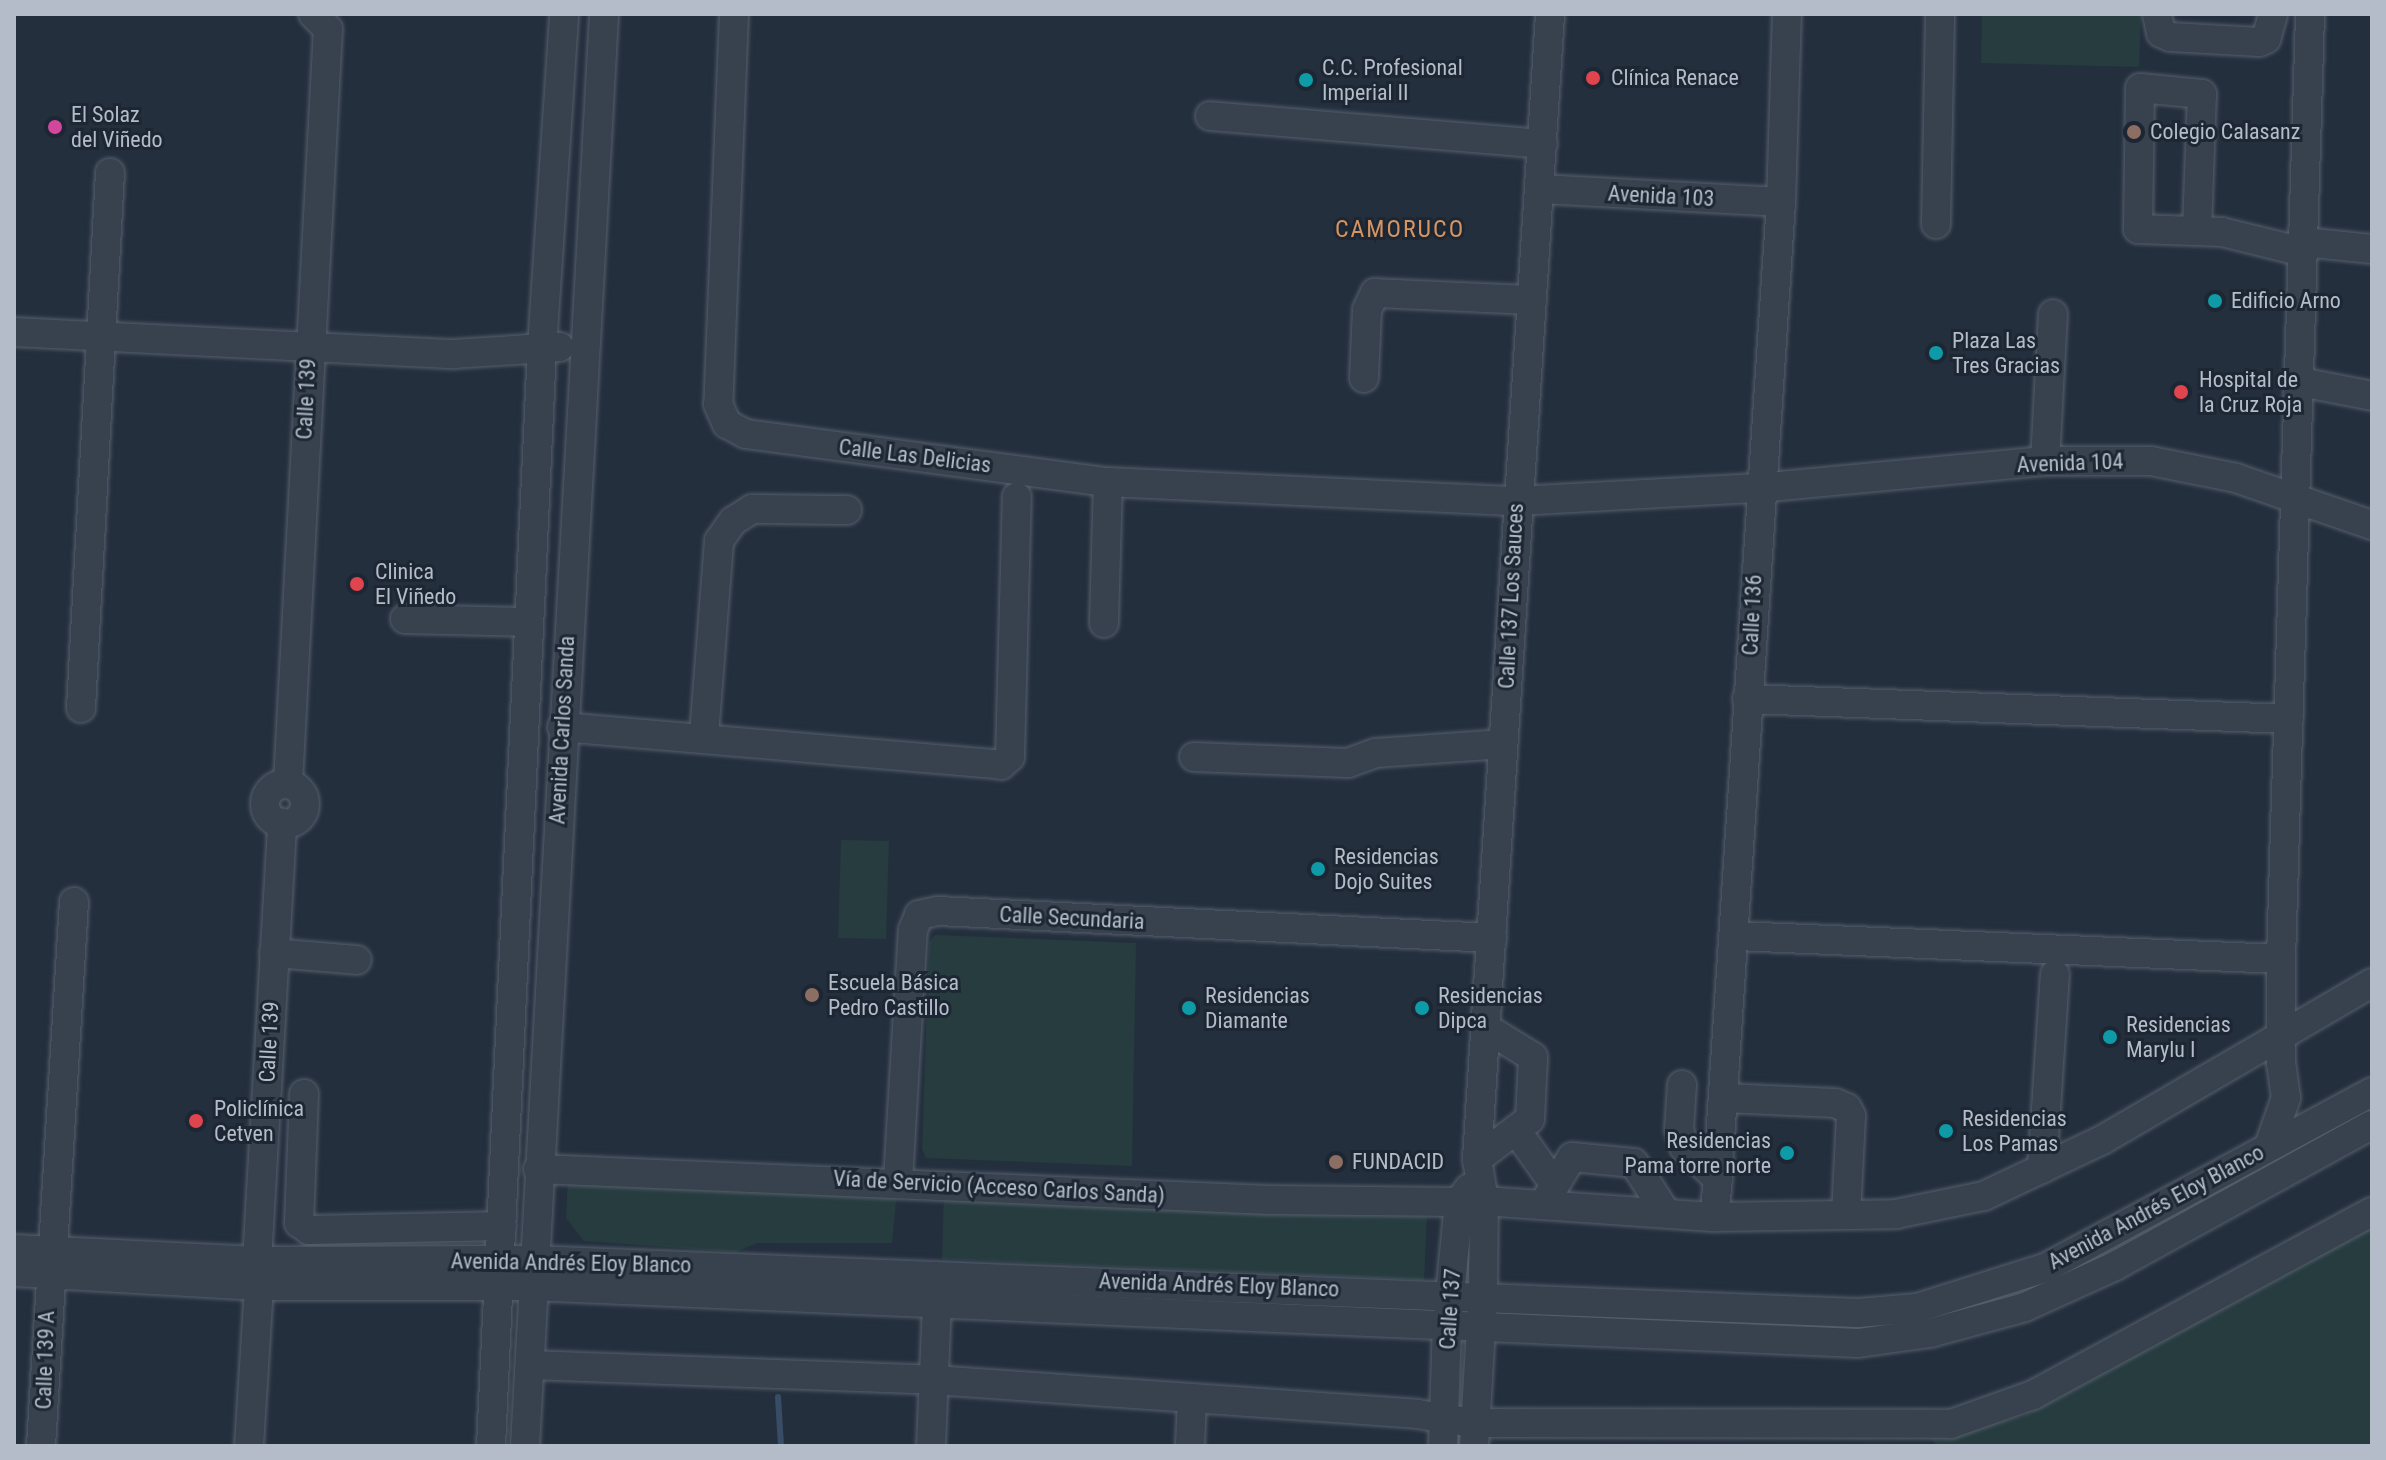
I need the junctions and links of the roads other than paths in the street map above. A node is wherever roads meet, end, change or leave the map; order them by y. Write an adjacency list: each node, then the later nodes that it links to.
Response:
1 (564, 14): 26 (street, Avenida Carlos Sanda)
2 (604, 14): 25 (street, Avenida Carlos Sanda)
3 (734, 14): 31 (street, Calle Las Delicias)
4 (1550, 14): 12 (street, Calle 137 Los Sauces)
5 (1787, 14): 15 (street, Calle 136)
6 (1940, 14): 16 (street)
7 (2157, 14): 8 (street)
8 (2273, 14)
9 (2310, 14): 18 (street)
10 (316, 15): 24 (street, Calle 139)
11 (1210, 116): 12 (street)
12 (1543, 144): 14 (street, Calle 137 Los Sauces)
13 (110, 173): 23 (street)
14 (1541, 189): 15 (street, Avenida 103); 20 (street, Calle 137 Los Sauces)
15 (1781, 202): 32 (street, Calle 136)
16 (1936, 224)
17 (2197, 229): 17 (street); 18 (street)
18 (2303, 247): 19 (street); 28 (street)
19 (2372, 249)
20 (1532, 300): 27 (street); 35 (street, Calle 137 Los Sauces)
21 (2053, 314): 30 (street)
22 (14, 332): 23 (street)
23 (98, 335): 24 (street); 42 (street)
24 (309, 344): 26 (street); 51 (street, Calle 139)
25 (584, 347): 26 (street); 44 (street, Avenida Carlos Sanda)
26 (542, 348): 39 (street, Avenida Carlos Sanda)
27 (1364, 378)
28 (2300, 382): 29 (street); 34 (street)
29 (2372, 396)
30 (2045, 461): 32 (street, Avenida 104); 34 (street, Avenida 104)
31 (1108, 482): 35 (street, Calle Las Delicias); 40 (street)
32 (1759, 488): 35 (street, Avenida 104); 41 (street, Calle 136)
33 (1017, 497): 45 (street)
34 (2297, 498): 37 (street, Avenida 104); 43 (street)
35 (1516, 501): 46 (street, Calle 137 Los Sauces)
36 (847, 510): 45 (street)
37 (2372, 525)
38 (405, 619): 39 (street)
39 (529, 622): 77 (street, Avenida Carlos Sanda)
40 (1104, 623)
41 (1747, 699): 43 (street); 49 (street, Calle 136)
42 (81, 708)
43 (2289, 719): 52 (street)
44 (562, 727): 45 (street); 67 (street, Avenida Carlos Sanda)
45 (704, 736)
46 (1503, 744): 47 (street); 50 (street, Calle 137 Los Sauces)
47 (1194, 757)
48 (74, 902): 79 (street, Calle 139 A)
49 (1736, 936): 52 (street); 61 (street, Calle 136)
50 (1492, 938): 56 (street, Calle 137 Los Sauces); 70 (street, Calle Secundaria)
51 (274, 953): 53 (street); 83 (street, Calle 139)
52 (2281, 959): 57 (street)
53 (357, 960)
54 (2055, 974): 68 (street)
55 (2372, 983): 57 (street, Vía de Servicio (Acceso Carlos Sanda))
56 (1486, 1028): 65 (street); 71 (street, Calle 137 Los Sauces)
57 (2281, 1032): 62 (street); 68 (street, Vía de Servicio (Acceso Carlos Sanda))
58 (1682, 1085): 69 (street)
59 (2372, 1092): 63 (street, Avenida Andrés Eloy Blanco)
60 (304, 1094): 77 (street)
61 (1724, 1098): 69 (street, Calle 136); 75 (street)
62 (2286, 1098): 63 (street); 66 (street)
63 (2315, 1121): 64 (street); 66 (street, Avenida Andrés Eloy Blanco)
64 (2372, 1123): 88 (street, Avenida Andrés Eloy Blanco)
65 (1516, 1130): 71 (street); 72 (street)
66 (2269, 1146): 85 (street, Avenida Andrés Eloy Blanco)
67 (538, 1169): 70 (street, Vía de Servicio (Acceso Carlos Sanda)); 82 (street, Avenida Carlos Sanda)
68 (2042, 1169): 75 (street, Vía de Servicio (Acceso Carlos Sanda))
69 (1718, 1179): 76 (street, Calle 136)
70 (898, 1180): 71 (street, Vía de Servicio (Acceso Carlos Sanda))
71 (1474, 1185): 72 (street, Vía de Servicio (Acceso Carlos Sanda)); 84 (street, Calle 137); 85 (street)
72 (1549, 1195): 74 (street, Vía de Servicio (Acceso Carlos Sanda)); 74 (street)
73 (2372, 1212): 93 (street)
74 (1666, 1213): 76 (street, Vía de Servicio (Acceso Carlos Sanda))
75 (1846, 1215): 76 (street, Vía de Servicio (Acceso Carlos Sanda))
76 (1715, 1217)
77 (502, 1226): 81 (street, Avenida Carlos Sanda)
78 (14, 1249): 79 (street, Avenida Andrés Eloy Blanco)
79 (49, 1262): 80 (street, Avenida Andrés Eloy Blanco); 83 (street, Avenida Andrés Eloy Blanco); 94 (street, Calle 139 A)
80 (14, 1272)
81 (500, 1273): 82 (street, Avenida Andrés Eloy Blanco); 83 (street, Avenida Andrés Eloy Blanco); 96 (street, Avenida Carlos Sanda)
82 (531, 1273): 84 (street, Avenida Andrés Eloy Blanco); 86 (street, Avenida Andrés Eloy Blanco); 89 (street, Avenida Carlos Sanda)
83 (258, 1274): 95 (street, Calle 139)
84 (1450, 1293): 85 (street, Avenida Andrés Eloy Blanco); 87 (street, Calle 137)
85 (1483, 1294): 88 (street)
86 (937, 1302): 87 (street, Avenida Andrés Eloy Blanco); 90 (street)
87 (1447, 1325): 88 (street, Avenida Andrés Eloy Blanco); 92 (street, Calle 137)
88 (1482, 1328): 93 (street)
89 (530, 1365): 90 (street); 97 (street, Avenida Carlos Sanda)
90 (934, 1380): 91 (street); 98 (street)
91 (1192, 1399): 92 (street); 99 (street)
92 (1444, 1432): 93 (street)
93 (1474, 1434)
94 (41, 1446)
95 (249, 1446)
96 (491, 1446)
97 (525, 1446)
98 (931, 1446)
99 (1190, 1446)

